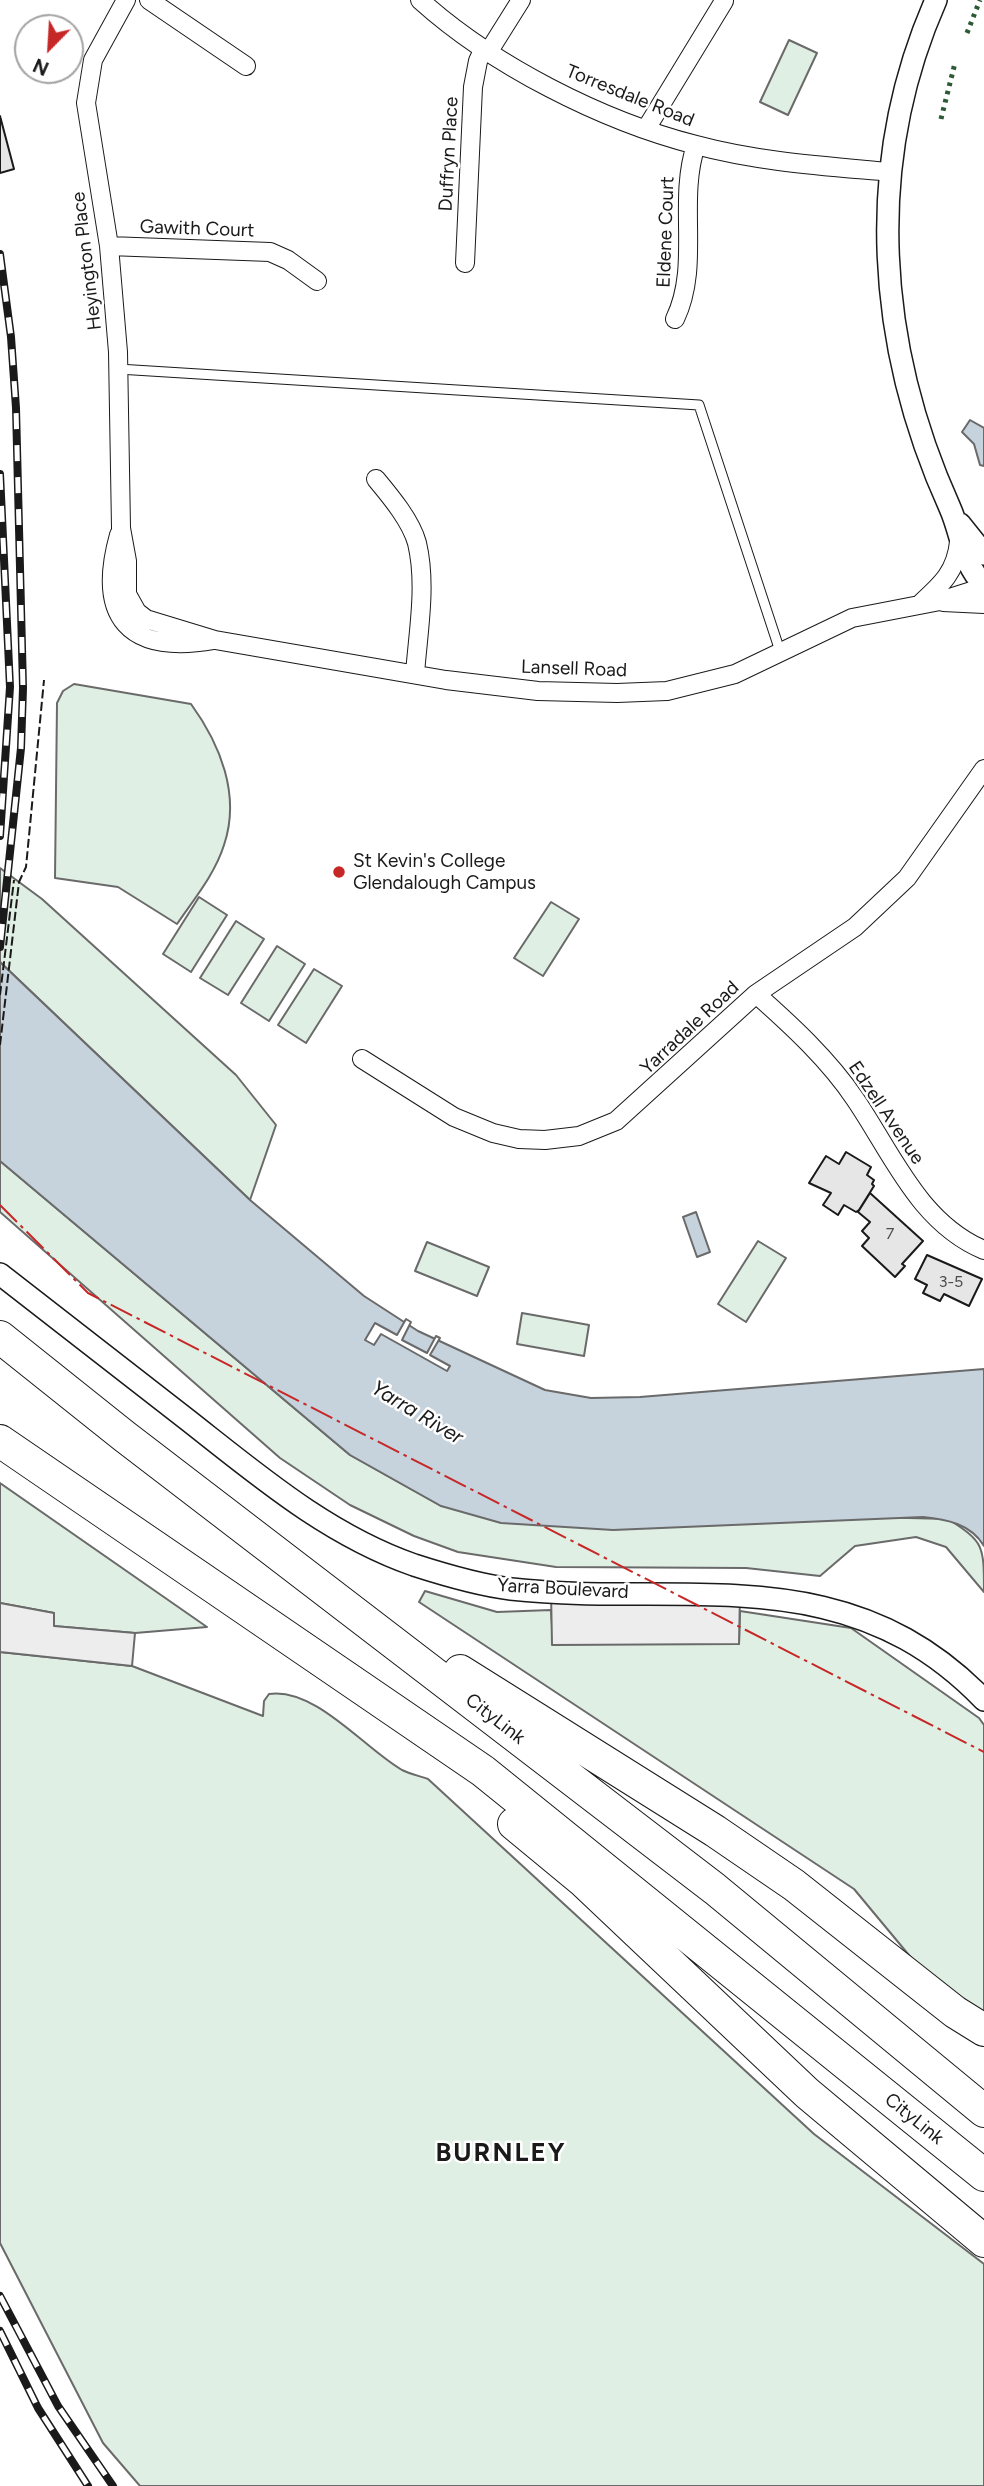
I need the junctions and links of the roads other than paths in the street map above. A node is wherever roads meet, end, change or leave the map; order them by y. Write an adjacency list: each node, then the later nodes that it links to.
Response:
1 (126, 0): 12 (street, Heyington Place)
2 (149, 0): 8 (street)
3 (420, 0): 7 (street, Torresdale Road)
4 (521, 0): 7 (street, Duffryn Place)
5 (936, 0): 11 (street)
6 (724, 1): 9 (street)
7 (487, 49): 9 (street, Torresdale Road); 13 (street, Duffryn Place)
8 (246, 66)
9 (646, 129): 10 (street, Torresdale Road)
10 (696, 145): 11 (street, Torresdale Road); 15 (street, Eldene Court)
11 (890, 172): 18 (street)
12 (109, 246): 14 (street, Gawith Court); 16 (street, Heyington Place)
13 (465, 263)
14 (317, 281)
15 (674, 319)
16 (118, 369): 26 (street, Heyington Place); 27 (lane)
17 (376, 479): 28 (street)
18 (952, 514): 19 (street); 20 (street)
19 (959, 542): 21 (street); 24 (street)
20 (984, 554)
21 (984, 586): 22 (street); 23 (street, Lansell Road)
22 (984, 593)
23 (940, 601): 24 (street, Lansell Road); 25 (street, Lansell Road)
24 (920, 604): 27 (street, Lansell Road)
25 (984, 604)
26 (122, 606): 28 (street, Lansell Road)
27 (780, 651): 28 (street, Lansell Road)
28 (415, 674)
29 (984, 769): 30 (street, Yarradale Road)
30 (756, 995): 31 (street, Yarradale Road); 32 (street, Edzell Avenue)
31 (362, 1059)
32 (984, 1250)
33 (0, 1274): 38 (street, Yarra Boulevard)
34 (0, 1337): 37 (highway, CityLink)
35 (0, 1441): 36 (highway, CityLink)
36 (174, 1557): 41 (highway, CityLink); 42 (highway)
37 (338, 1599): 39 (highway); 40 (highway, CityLink)
38 (984, 1700)
39 (984, 2030)
40 (984, 2111)
41 (984, 2175)
42 (984, 2241)

